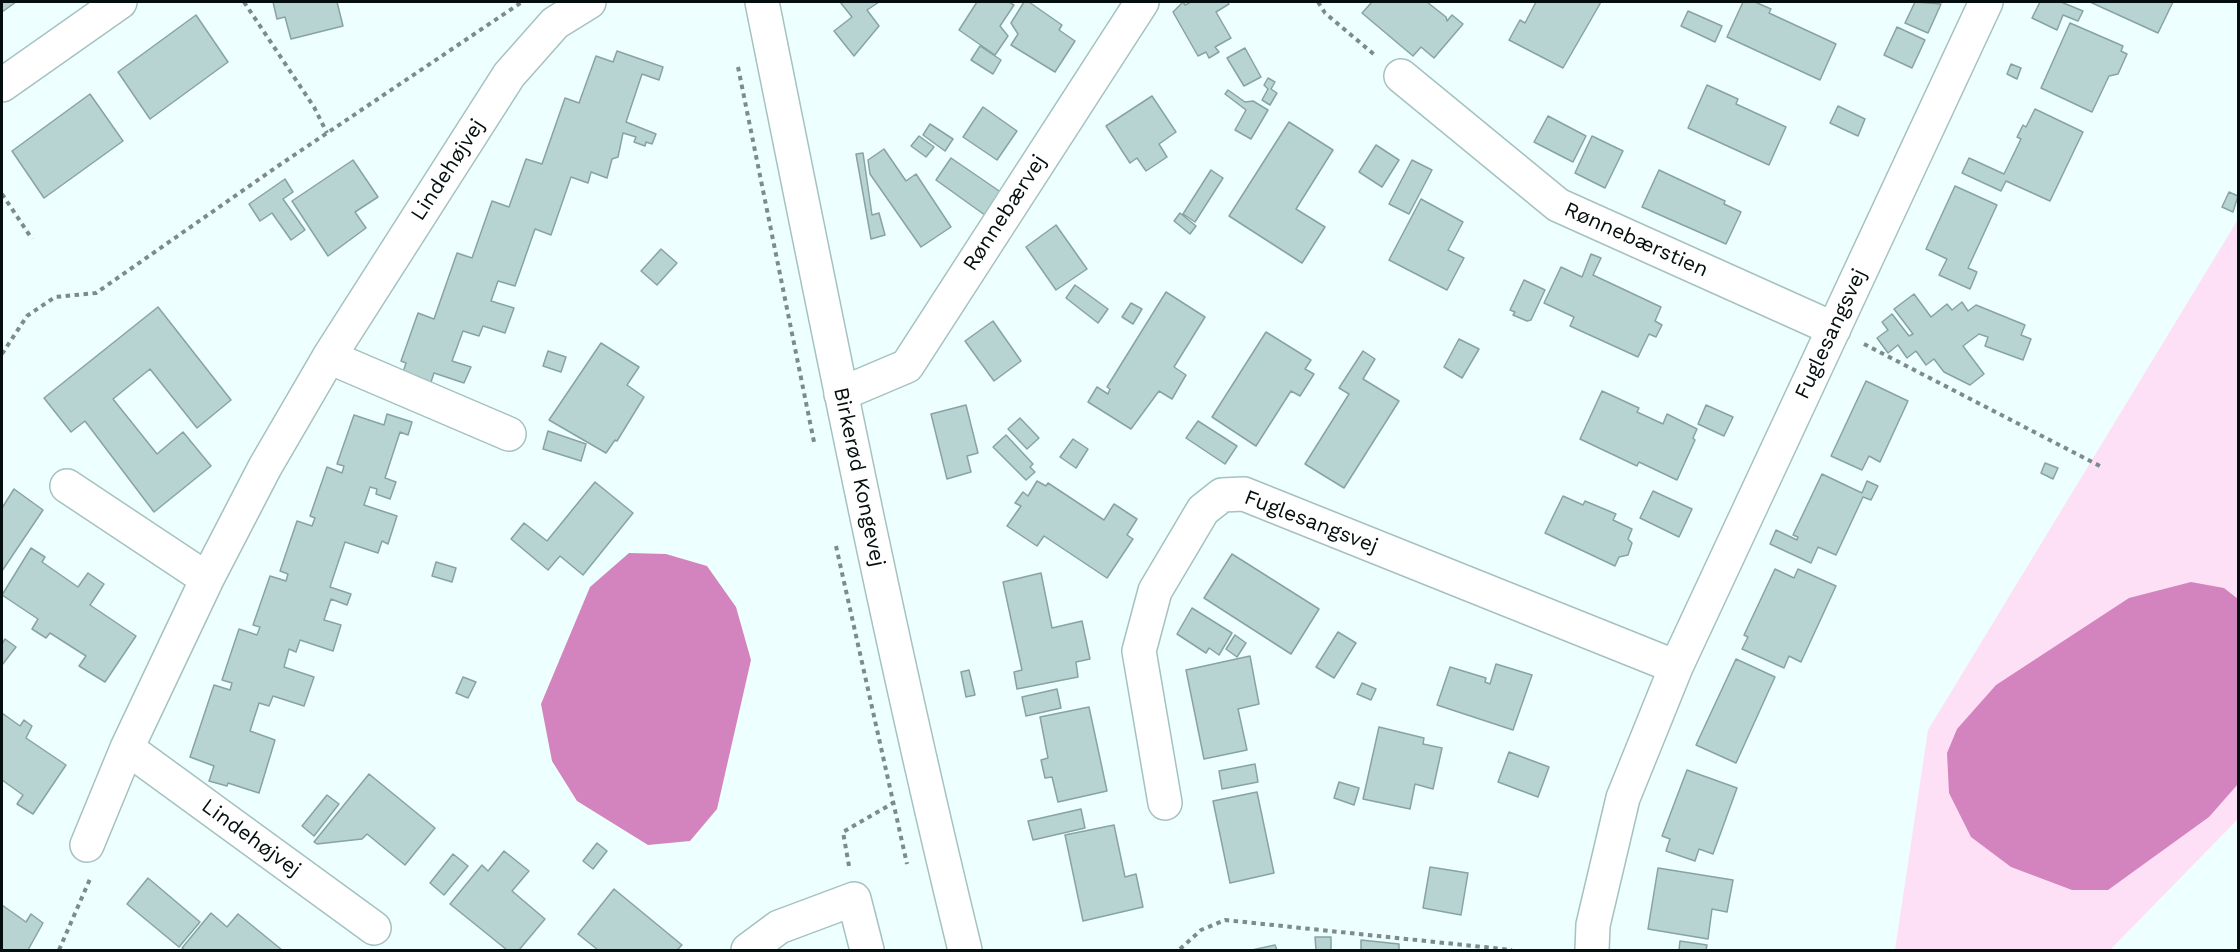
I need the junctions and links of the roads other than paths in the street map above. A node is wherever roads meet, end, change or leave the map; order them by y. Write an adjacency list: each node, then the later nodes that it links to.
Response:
1 (120, 2): 7 (street)
2 (589, 2): 9 (street, Lindehøjvej)
3 (762, 2): 10 (street, Birkerød Kongevej)
4 (1142, 2): 10 (street, Rønnebærvej)
5 (1986, 2): 8 (street, Fuglesangsvej)
6 (1401, 76): 8 (street, Rønnebærstien)
7 (2, 85)
8 (1834, 329): 14 (street, Fuglesangsvej)
9 (329, 357): 11 (street); 13 (street, Lindehøjvej)
10 (841, 394): 21 (street, Birkerød Kongevej)
11 (509, 434)
12 (67, 486): 13 (street)
13 (207, 579): 15 (street, Lindehøjvej)
14 (1676, 667): 16 (street, Fuglesangsvej); 22 (street, Fuglesangsvej)
15 (127, 748): 17 (street, Lindehøjvej); 18 (street, Lindehøjvej)
16 (1165, 803)
17 (87, 845)
18 (374, 928)
19 (748, 951): 20 (street)
20 (867, 951)
21 (965, 951)
22 (1592, 951)

